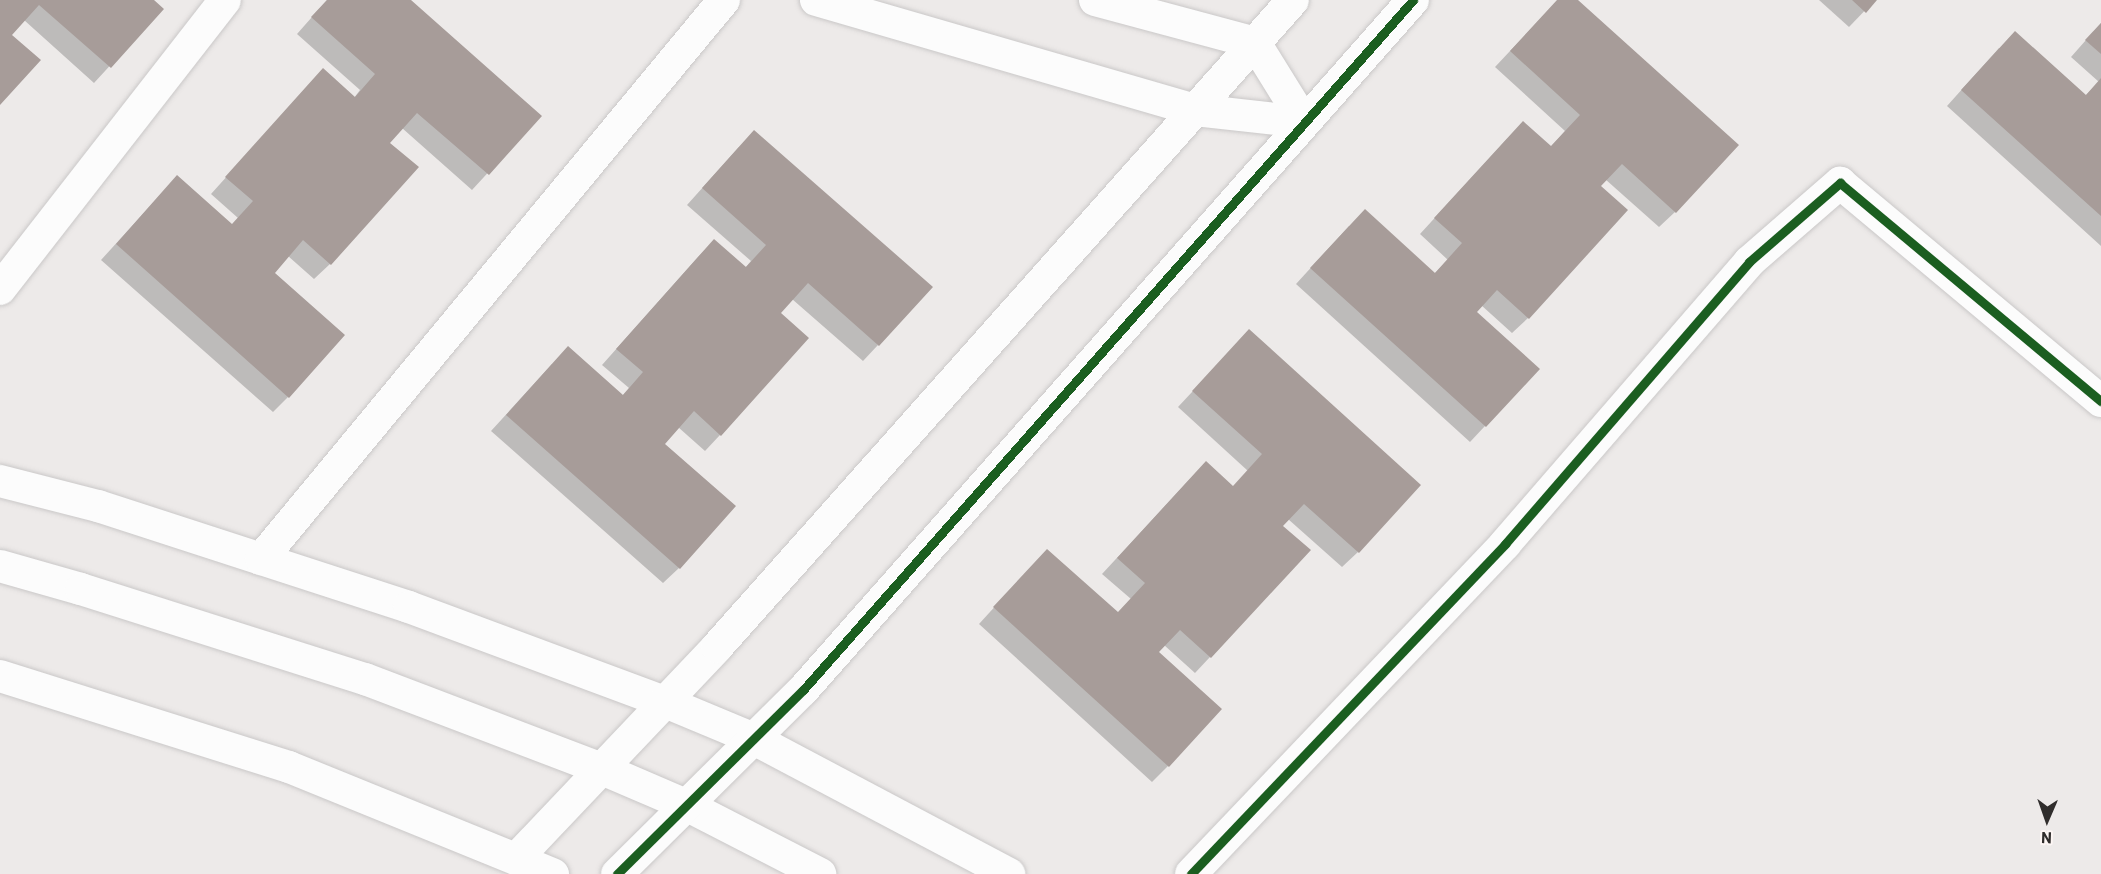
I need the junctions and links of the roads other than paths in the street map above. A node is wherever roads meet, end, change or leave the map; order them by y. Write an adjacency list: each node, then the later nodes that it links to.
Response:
1 (225, 0): 10 (street)
2 (724, 0): 13 (street)
3 (816, 0): 8 (street)
4 (1095, 0): 7 (street)
5 (1293, 0): 7 (street)
6 (1413, 0): 9 (street)
7 (1255, 43): 8 (street); 9 (street)
8 (1195, 110): 9 (street); 16 (street)
9 (1304, 122): 17 (street)
10 (0, 289)
11 (2101, 401): 25 (street)
12 (0, 481): 13 (street)
13 (261, 559): 16 (street)
14 (0, 566): 18 (street)
15 (0, 676): 20 (street)
16 (665, 702): 17 (street); 18 (street)
17 (754, 739): 19 (street); 24 (street)
18 (602, 769): 19 (street); 20 (street)
19 (687, 805): 22 (street); 23 (street)
20 (516, 859): 21 (street)
21 (554, 874)
22 (616, 874)
23 (820, 874)
24 (1009, 874)
25 (1191, 874)

